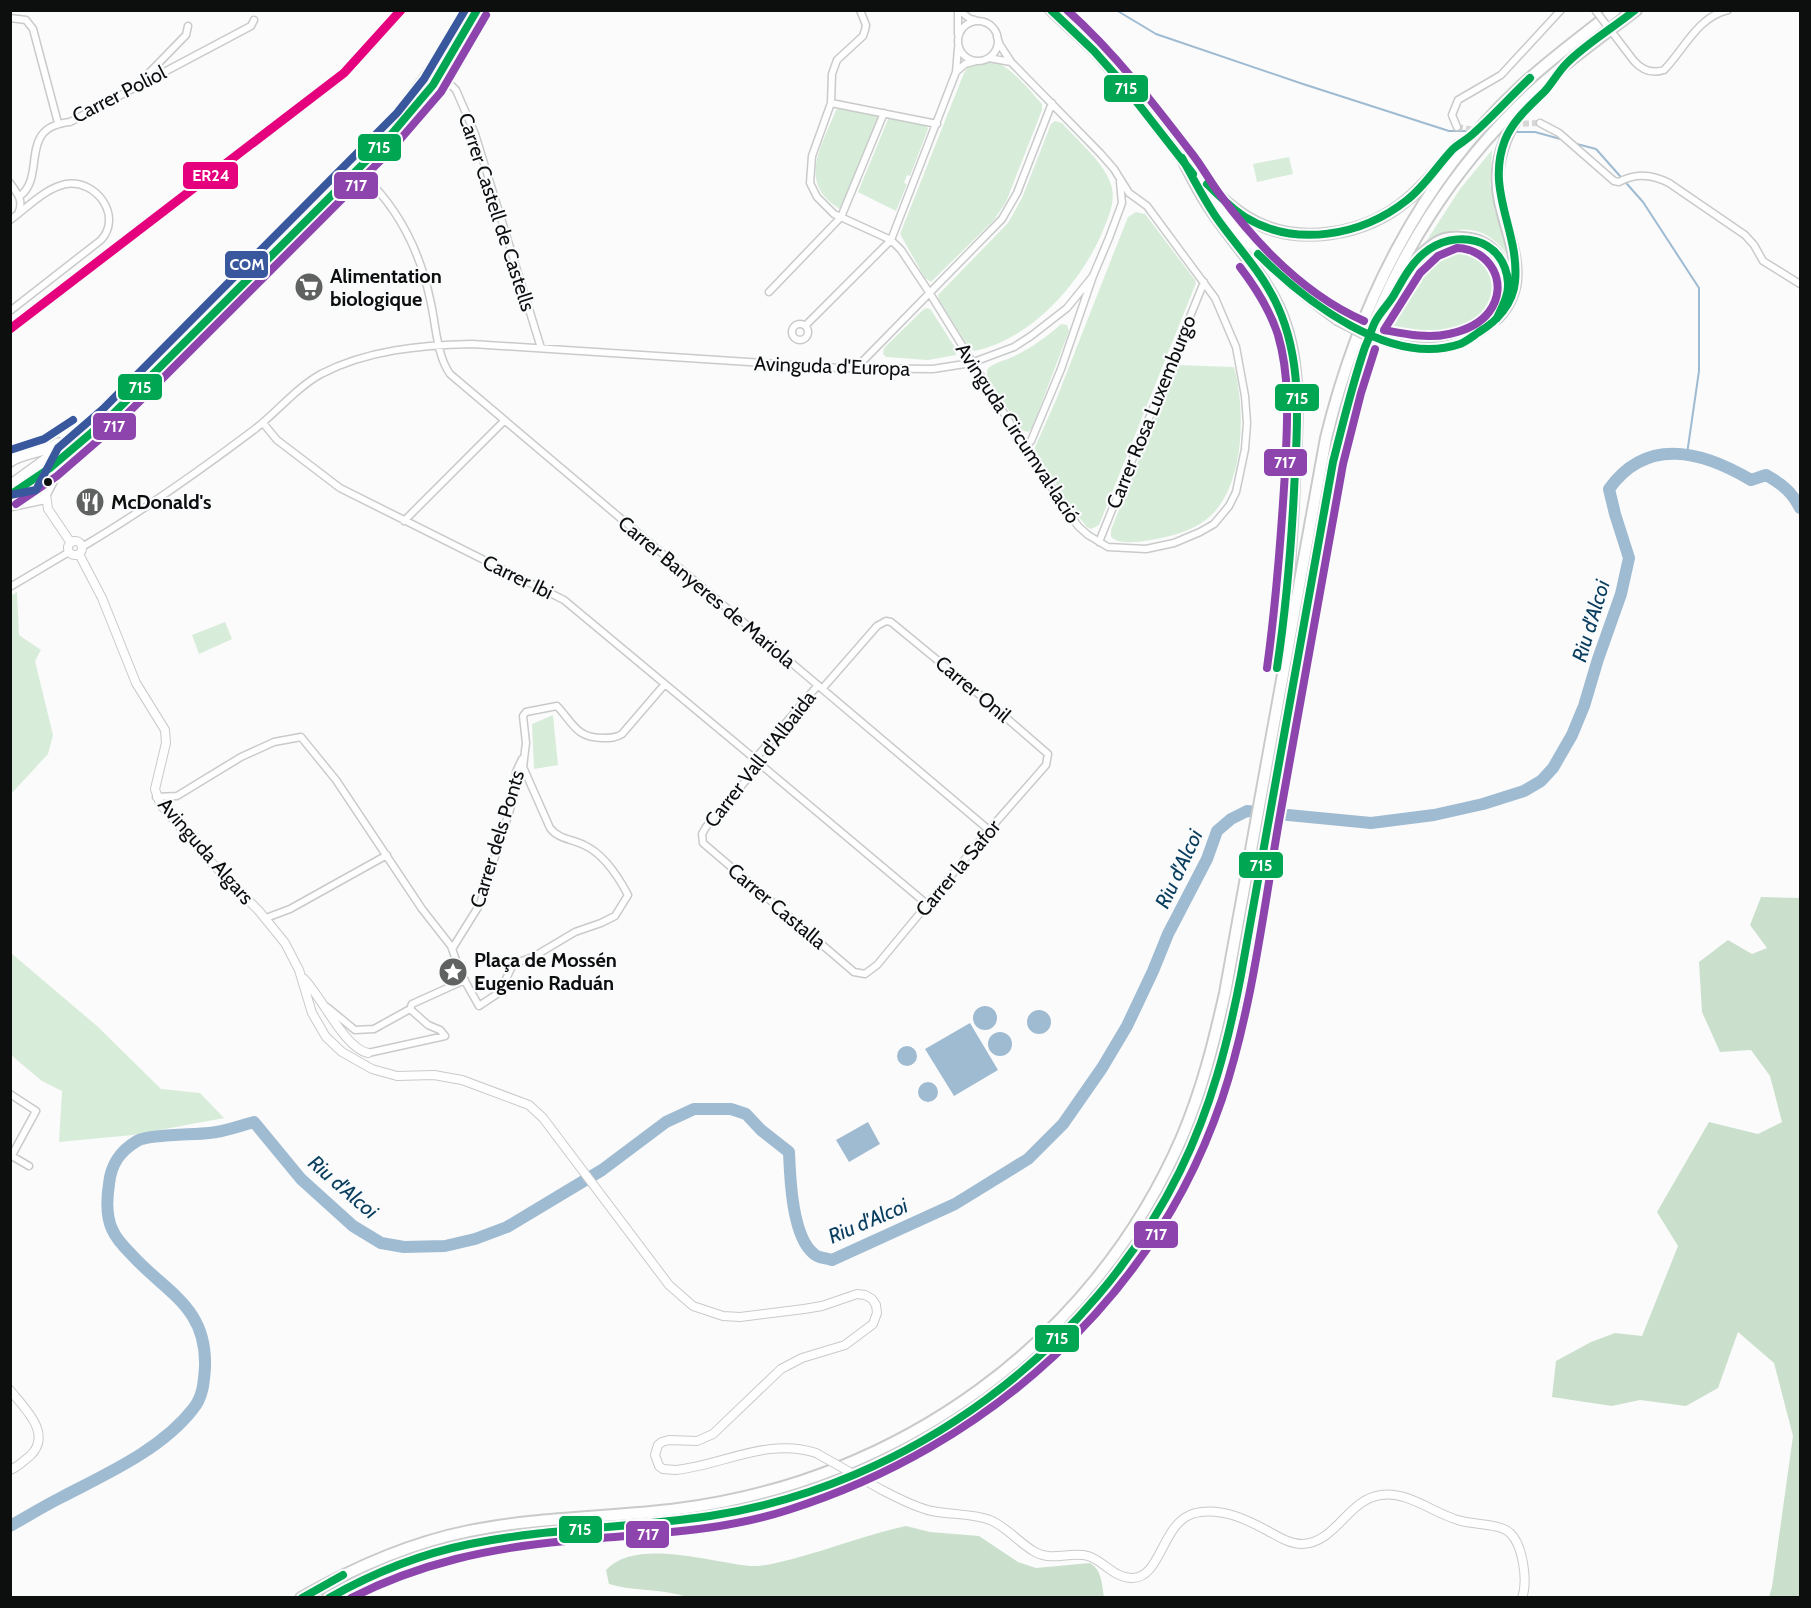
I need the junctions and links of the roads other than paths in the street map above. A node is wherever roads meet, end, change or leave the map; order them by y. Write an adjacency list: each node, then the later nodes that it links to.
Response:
1 (466, 10): 57 (main road)
2 (477, 10): 59 (main road)
3 (860, 10): 25 (street, Avinguda Circumval·lació)
4 (958, 10): 13 (street); 15 (street)
5 (1050, 10): 33 (main road)
6 (1560, 10): 31 (street)
7 (1595, 10): 10 (street, bridge)
8 (1614, 10): 32 (highway)
9 (1636, 10): 21 (highway)
10 (1728, 10)
11 (10, 18): 28 (street)
12 (254, 20): 23 (street, Carrer Poliol)
13 (979, 21): 15 (street); 16 (street)
14 (188, 26): 23 (street)
15 (958, 35): 17 (street)
16 (998, 37): 18 (street); 20 (street, Avinguda Circumval·lació)
17 (958, 44): 19 (street); 22 (street)
18 (986, 59): 19 (street); 20 (street)
19 (977, 61): 22 (street)
20 (1011, 62): 26 (street, Avinguda Circumval·lació)
21 (1561, 69): 48 (highway); 49 (highway)
22 (956, 72): 30 (street)
23 (149, 80): 28 (street, Carrer Poliol)
24 (446, 80): 52 (street, Carrer Castell de Castells)
25 (831, 103): 27 (street); 39 (street, Avinguda Circumval·lació)
26 (1052, 103): 35 (street, Avinguda Circumval·lació); 46 (street)
27 (884, 113): 30 (street); 39 (street)
28 (58, 123): 37 (street, Carrer Poliol)
29 (1540, 123): 44 (street)
30 (937, 124): 41 (street)
31 (1457, 127)
32 (1477, 131): 33 (highway); 74 (highway)
33 (1182, 158): 49 (main road, bridge); 74 (highway)
34 (363, 175): 51 (street, Carrer Banyeres de Mariola)
35 (1119, 178): 42 (street); 43 (street, Avinguda Circumval·lació)
36 (10, 183): 37 (street)
37 (20, 196): 38 (street, Carrer Poliol)
38 (18, 215): 40 (street); 47 (street)
39 (841, 217): 41 (street, Avinguda Circumval·lació); 45 (street)
40 (10, 220)
41 (891, 240): 46 (street, Avinguda Circumval·lació); 50 (street)
42 (1093, 276): 53 (street, Avinguda d'Europa); 58 (street)
43 (1204, 282): 69 (street, Carrer Rosa Luxemburgo); 69 (street, Avinguda Circumval·lació)
44 (1800, 284)
45 (769, 292)
46 (929, 292): 53 (street, Avinguda Circumval·lació); 54 (street)
47 (10, 311)
48 (1377, 317): 49 (highway); 99 (highway)
49 (1497, 318)
50 (805, 326)
51 (440, 344): 52 (street, Avinguda d'Europa); 55 (street, Carrer Banyeres de Mariola); 56 (street, Avinguda d'Europa)
52 (541, 348): 54 (street, Avinguda d'Europa)
53 (971, 363): 54 (street, Avinguda d'Europa); 58 (street, Avinguda Circumval·lació)
54 (857, 367)
55 (504, 422): 68 (street); 76 (street, Carrer Banyeres de Mariola)
56 (263, 423): 68 (street, Carrer Ibi); 71 (street, Avinguda d'Europa)
57 (85, 426): 60 (main road); 62 (main road)
58 (1025, 447): 69 (street, Avinguda Circumval·lació)
59 (66, 455): 62 (main road); 64 (main road)
60 (24, 457): 61 (main road); 62 (main road)
61 (10, 462)
62 (40, 469): 63 (main road); 64 (main road)
63 (12, 488): 65 (main road)
64 (48, 492): 65 (main road); 67 (street)
65 (30, 502): 66 (main road); 67 (street)
66 (10, 506)
67 (48, 509): 70 (street)
68 (405, 521): 75 (street, Carrer Ibi)
69 (1099, 542)
70 (70, 547): 71 (street); 71 (street); 72 (street)
71 (80, 550): 80 (street, Avinguda Algars)
72 (10, 587)
73 (896, 624): 76 (street, Carrer Vall d'Albaida); 77 (street, Carrer Onil)
74 (1283, 656): 98 (highway)
75 (665, 684): 78 (street); 79 (street, Carrer Ibi)
76 (820, 687): 79 (street, Carrer Vall d'Albaida); 81 (street, Carrer Banyeres de Mariola)
77 (1048, 754): 81 (street, Carrer la Safor)
78 (523, 759): 86 (street, Carrer dels Ponts); 89 (street)
79 (758, 761): 82 (street, Carrer Vall d'Albaida); 84 (street, Carrer Ibi)
80 (156, 797): 83 (street); 85 (street, Avinguda Algars)
81 (989, 830): 84 (street, Carrer la Safor)
82 (702, 834): 87 (street, Carrer Castalla)
83 (387, 855): 85 (street); 86 (street)
84 (928, 905): 87 (street, Carrer la Safor)
85 (266, 918): 88 (street, Avinguda Algars)
86 (452, 949): 89 (street)
87 (860, 974)
88 (301, 976): 90 (street, Avinguda Algars); 100 (street, Avinguda Algars, bridge)
89 (465, 980): 91 (street)
90 (319, 1001): 91 (street); 92 (street, Avinguda Algars)
91 (410, 1009): 92 (street)
92 (368, 1053)
93 (10, 1094): 94 (street)
94 (11, 1155): 95 (street)
95 (29, 1166)
96 (10, 1390): 97 (street)
97 (10, 1470)
98 (302, 1598)
99 (328, 1598)
100 (1522, 1598)

